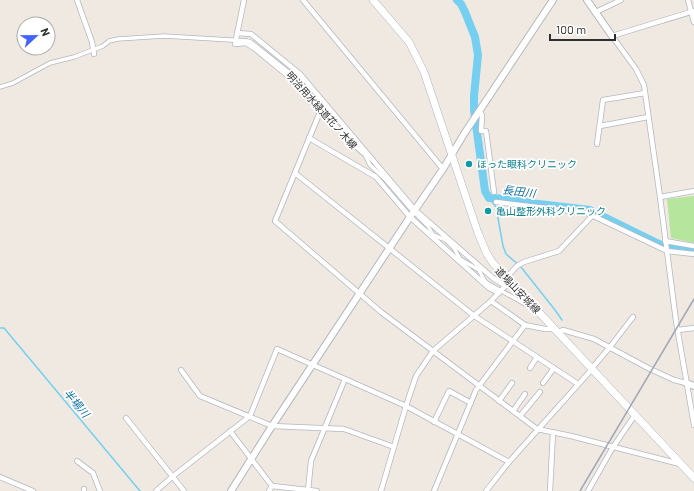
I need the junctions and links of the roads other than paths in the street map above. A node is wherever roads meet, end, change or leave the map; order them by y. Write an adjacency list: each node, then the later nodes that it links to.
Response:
1 (77, 0): 15 (street)
2 (244, 0): 12 (street)
3 (303, 0): 24 (street)
4 (373, 0): 23 (main road, 道場山安城線)
5 (553, 0): 18 (street)
6 (587, 0): 9 (street)
7 (621, 0): 9 (street)
8 (688, 0): 10 (street)
9 (596, 12): 13 (street)
10 (693, 12): 11 (street); 13 (street)
11 (694, 22)
12 (237, 33): 14 (street); 30 (street)
13 (612, 36): 17 (street)
14 (235, 40): 15 (street, 明治用水緑道花ノ木線); 21 (street); 30 (street, 明治用水緑道花ノ木線)
15 (94, 52): 16 (street, 明治用水緑道花ノ木線)
16 (0, 87)
17 (645, 93): 19 (street); 20 (street)
18 (480, 110): 23 (street); 27 (street)
19 (648, 117): 20 (street); 28 (street)
20 (600, 126): 22 (street)
21 (309, 138): 25 (street); 30 (street)
22 (597, 144)
23 (452, 155): 24 (street); 37 (main road, 道場山安城線)
24 (443, 169): 30 (street)
25 (295, 173): 34 (street); 39 (street)
26 (694, 191): 28 (street)
27 (494, 192)
28 (660, 197): 32 (street)
29 (496, 202): 31 (street)
30 (412, 213): 34 (street); 37 (street); 38 (street)
31 (592, 216): 35 (street); 37 (street)
32 (666, 242): 33 (street); 35 (street)
33 (694, 246)
34 (390, 248): 39 (street); 42 (street)
35 (667, 250): 36 (street); 47 (street)
36 (694, 254)
37 (507, 282): 38 (street); 46 (main road, 道場山安城線)
38 (500, 292): 40 (street); 41 (street)
39 (360, 294): 50 (street); 52 (street)
40 (491, 301): 42 (street); 44 (street)
41 (527, 305)
42 (473, 315): 48 (street); 50 (street)
43 (633, 317): 49 (street)
44 (525, 325): 46 (street); 48 (street)
45 (694, 328): 47 (street)
46 (557, 330): 49 (street); 55 (main road, 道場山安城線)
47 (678, 330): 60 (street)
48 (514, 341): 51 (street); 62 (street)
49 (610, 347): 55 (street); 60 (street)
50 (433, 351): 62 (street); 68 (street)
51 (537, 357): 53 (street); 54 (street)
52 (312, 365): 57 (street); 71 (street); 76 (street)
53 (530, 368)
54 (554, 368): 59 (street); 61 (street)
55 (592, 368): 61 (street); 70 (main road, 道場山安城線)
56 (181, 370): 71 (street)
57 (345, 379): 68 (street); 77 (street)
58 (512, 383): 66 (street)
59 (543, 383)
60 (686, 383): 63 (street); 75 (street)
61 (578, 384): 78 (street)
62 (479, 386): 66 (street); 67 (street)
63 (694, 386)
64 (540, 392): 72 (street)
65 (525, 394): 69 (street)
66 (499, 401): 69 (street)
67 (471, 403): 74 (street); 81 (street)
68 (406, 406): 74 (street); 83 (street)
69 (512, 411): 72 (street)
70 (636, 415): 82 (street); 87 (main road, 道場山安城線)
71 (250, 416): 76 (street); 79 (street)
72 (520, 416): 78 (street)
73 (126, 418): 89 (street)
74 (434, 422): 81 (street)
75 (694, 425)
76 (272, 426): 77 (street); 84 (street)
77 (324, 428): 83 (street); 92 (street)
78 (538, 429): 80 (street); 86 (street)
79 (230, 432): 84 (street); 89 (street)
80 (553, 432): 82 (street); 103 (street)
81 (458, 435): 86 (street); 101 (street)
82 (613, 447): 87 (street); 104 (street)
83 (394, 448): 100 (street)
84 (251, 459): 91 (street); 97 (street)
85 (76, 461): 94 (street)
86 (509, 462): 102 (street)
87 (682, 464): 90 (main road, 道場山安城線)
88 (0, 477): 93 (street)
89 (172, 477): 95 (street); 96 (street)
90 (694, 478)
91 (272, 486): 92 (street); 98 (street)
92 (308, 490): 99 (street)
93 (33, 491)
94 (100, 491)
95 (156, 491)
96 (184, 491)
97 (231, 491)
98 (269, 491)
99 (317, 491)
100 (381, 491)
101 (434, 491)
102 (486, 491)
103 (550, 491)
104 (588, 491)

